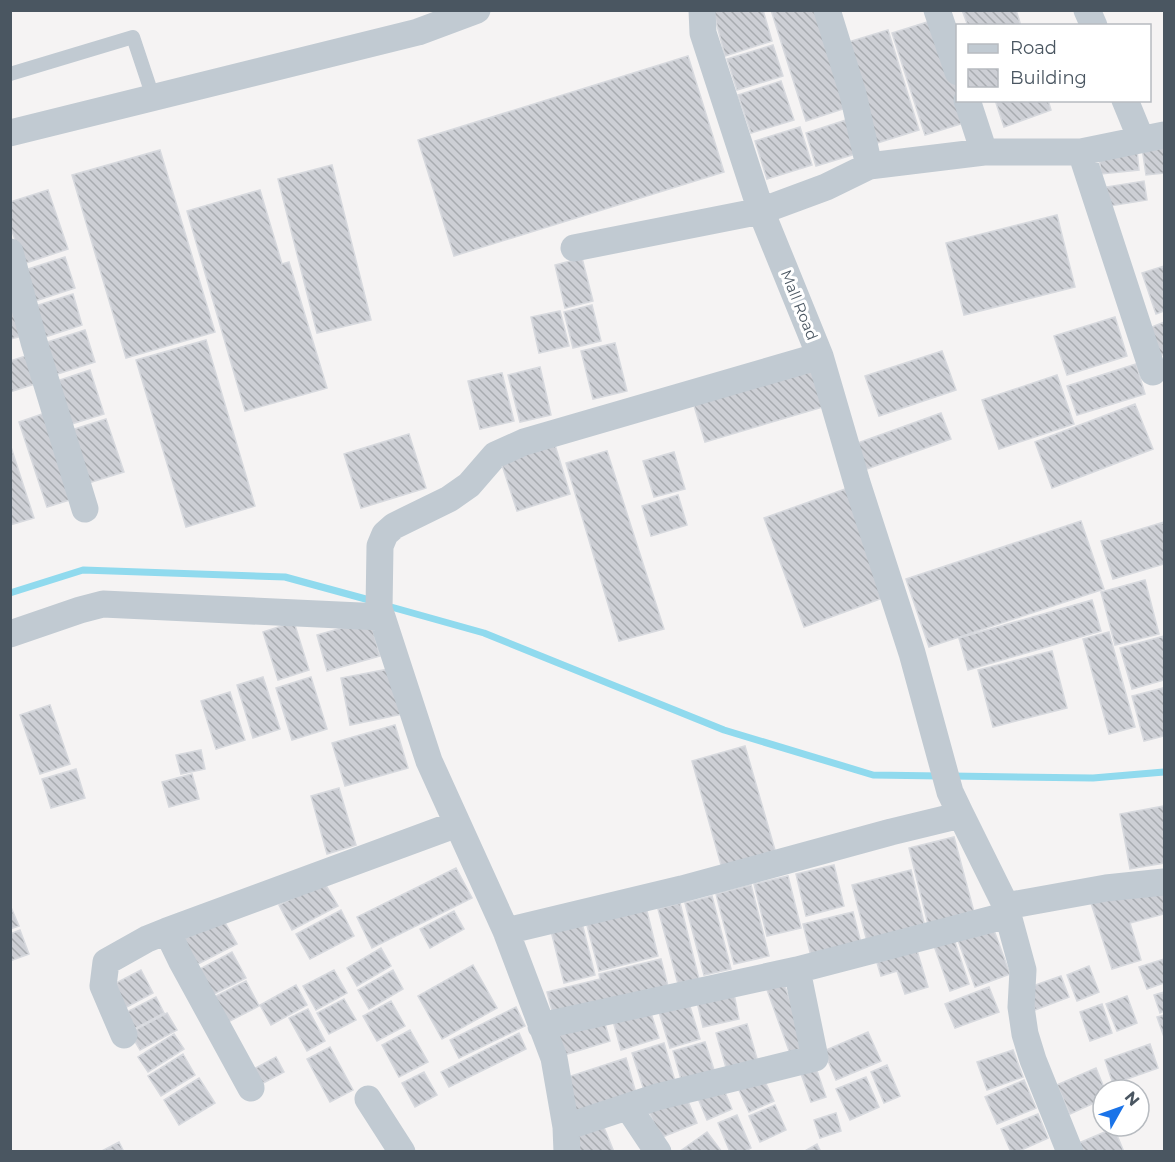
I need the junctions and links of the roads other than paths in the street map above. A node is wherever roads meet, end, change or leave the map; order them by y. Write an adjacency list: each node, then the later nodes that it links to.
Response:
1 (477, 10): 9 (street)
2 (702, 10): 17 (street, Mall Road)
3 (827, 10): 16 (street)
4 (937, 10): 7 (street)
5 (1087, 10): 6 (street)
6 (1093, 24)
7 (956, 69)
8 (10, 74): 9 (lane)
9 (153, 97): 12 (street)
10 (968, 102): 14 (street)
11 (1127, 102): 13 (street)
12 (10, 133)
13 (1153, 137): 15 (street)
14 (984, 152): 15 (street); 16 (street)
15 (1081, 152): 22 (street)
16 (869, 166): 17 (street)
17 (761, 211): 18 (street); 21 (street, Mall Road)
18 (574, 248)
19 (10, 252): 20 (street)
20 (22, 346): 23 (street)
21 (820, 356): 24 (street, Mall Road); 26 (street)
22 (1153, 372)
23 (85, 509)
24 (381, 613): 25 (street); 27 (street)
25 (10, 634)
26 (956, 803): 29 (street); 31 (street)
27 (457, 824): 30 (street); 31 (street)
28 (1164, 882): 29 (street)
29 (1007, 911): 32 (street); 41 (street)
30 (167, 931): 34 (street); 35 (street)
31 (506, 931): 33 (street)
32 (797, 969): 33 (street); 37 (street)
33 (541, 1026): 38 (street)
34 (124, 1035)
35 (251, 1088)
36 (368, 1099): 39 (street)
37 (628, 1107): 38 (street); 40 (street)
38 (566, 1140)
39 (402, 1152)
40 (658, 1152)
41 (1070, 1152)

